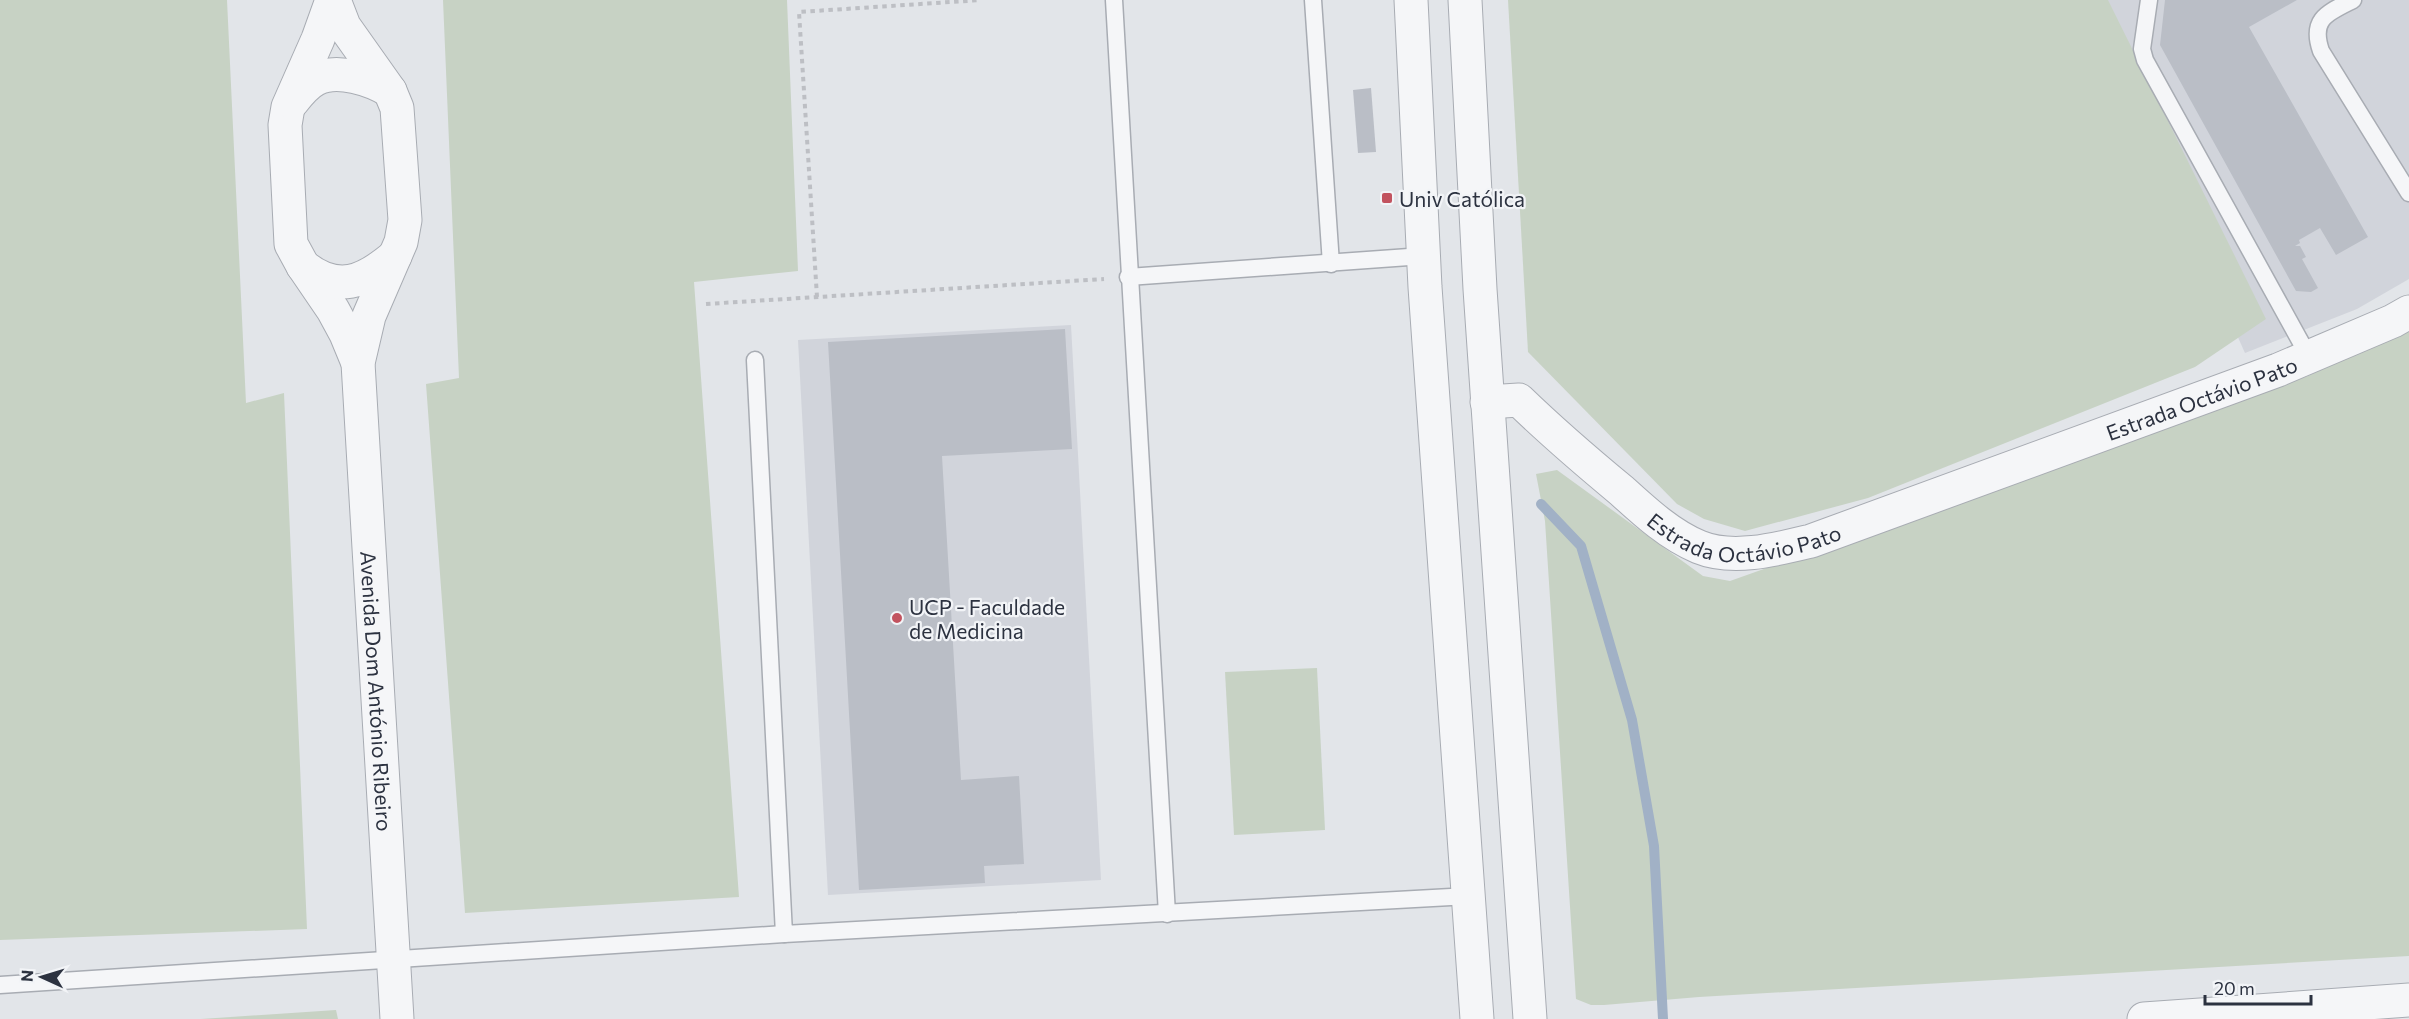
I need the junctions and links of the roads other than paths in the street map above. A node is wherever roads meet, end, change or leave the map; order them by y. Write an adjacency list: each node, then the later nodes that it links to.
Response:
1 (333, 0): 8 (street); 9 (street)
2 (1114, 0): 15 (lane)
3 (1313, 0): 13 (lane)
4 (1411, 0): 12 (street)
5 (1465, 0): 20 (street)
6 (2149, 0): 17 (lane)
7 (2353, 0): 10 (lane)
8 (390, 91): 9 (street); 11 (street)
9 (288, 107): 14 (street)
10 (2409, 193)
11 (395, 256): 14 (street); 19 (street)
12 (1423, 256): 13 (lane); 21 (street)
13 (1331, 264): 15 (lane)
14 (303, 266): 19 (street)
15 (1128, 277): 22 (lane)
16 (2409, 312): 17 (street, Estrada Octávio Pato)
17 (2309, 357): 20 (street, Estrada Octávio Pato)
18 (755, 360): 23 (lane)
19 (358, 363): 24 (street, Avenida Dom António Ribeiro)
20 (1487, 402): 29 (street)
21 (1469, 896): 22 (lane); 28 (street)
22 (1167, 914): 23 (lane)
23 (784, 934): 24 (lane)
24 (394, 959): 25 (lane); 27 (street, Avenida Dom António Ribeiro)
25 (0, 986)
26 (2409, 1000): 30 (street)
27 (398, 1019)
28 (1477, 1019)
29 (1530, 1019)
30 (2145, 1019)

